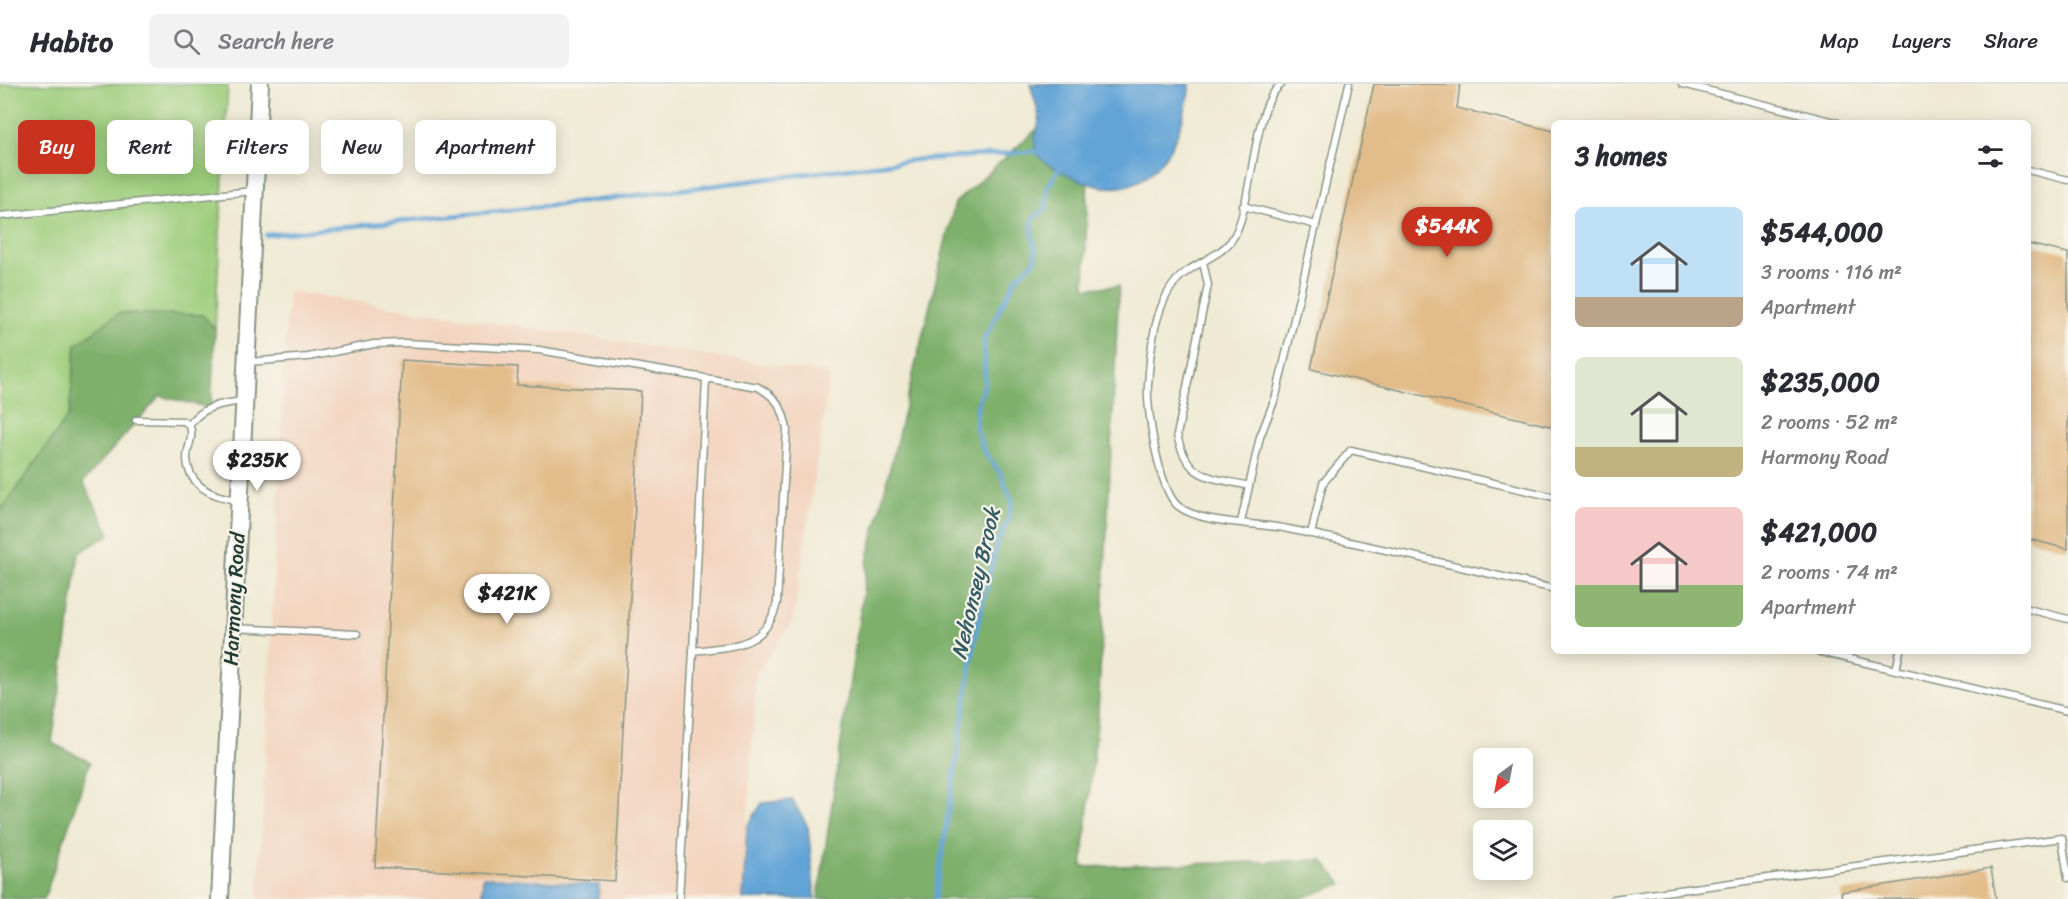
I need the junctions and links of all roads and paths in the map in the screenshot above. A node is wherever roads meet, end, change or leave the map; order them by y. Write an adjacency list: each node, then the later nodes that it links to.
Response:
1 (260, 84): 8 (main road, Harmony Road)
2 (1282, 84): 9 (lane)
3 (1349, 84): 11 (lane)
4 (1682, 84): 5 (lane)
5 (1827, 120)
6 (2031, 171): 7 (lane)
7 (2068, 180)
8 (254, 191): 10 (lane); 13 (main road, Harmony Road)
9 (1243, 206): 11 (lane); 12 (lane)
10 (0, 216)
11 (1316, 225): 18 (lane)
12 (1203, 262): 18 (lane); 21 (lane)
13 (245, 362): 14 (lane); 15 (main road, Harmony Road)
14 (706, 379): 28 (lane); 28 (lane)
15 (244, 401): 17 (lane); 20 (main road, Harmony Road)
16 (136, 420): 17 (lane)
17 (189, 425): 20 (lane)
18 (1249, 486): 21 (lane)
19 (1551, 496): 22 (lane)
20 (239, 500): 26 (main road, Harmony Road)
21 (1241, 522): 22 (lane)
22 (1311, 534): 23 (lane)
23 (1551, 588)
24 (2031, 610): 25 (lane)
25 (2068, 619)
26 (233, 628): 27 (lane); 34 (main road, Harmony Road)
27 (357, 634)
28 (693, 651): 35 (lane)
29 (1836, 654): 31 (lane)
30 (1899, 654): 31 (lane)
31 (1896, 670): 32 (lane)
32 (2068, 711)
33 (2068, 878): 36 (lane)
34 (220, 899)
35 (679, 899)
36 (1613, 899)

